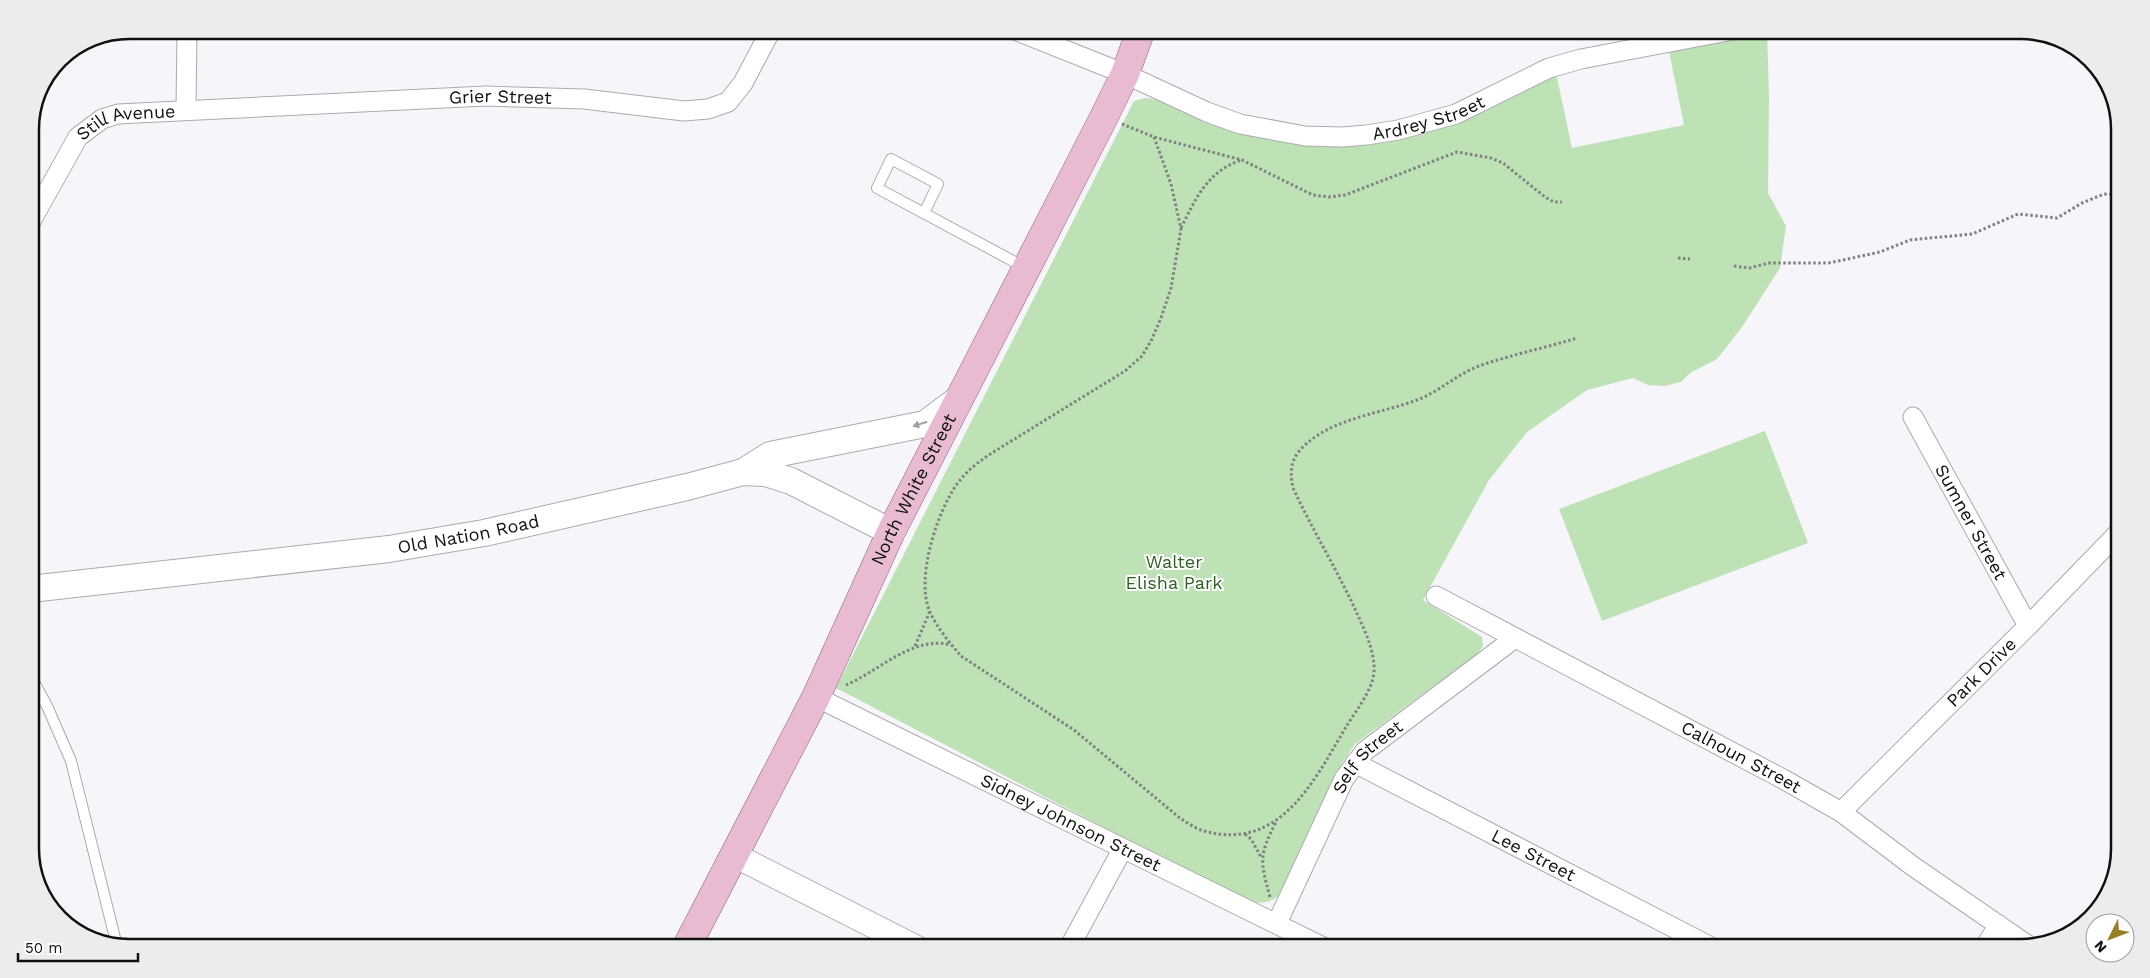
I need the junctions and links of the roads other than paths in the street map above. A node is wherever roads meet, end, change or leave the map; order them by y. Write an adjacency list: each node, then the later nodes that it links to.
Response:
1 (187, 39): 7 (street)
2 (766, 39): 7 (street, Grier Street)
3 (1038, 39): 6 (street, Ardrey Street)
4 (1138, 39): 6 (main road, North White Street)
5 (1686, 39): 6 (street, Ardrey Street)
6 (1125, 74): 10 (main road, North White Street)
7 (186, 109): 8 (street, Still Avenue)
8 (39, 207)
9 (924, 213): 9 (lane); 10 (lane)
10 (1027, 268): 11 (main road, North White Street)
11 (960, 398): 13 (main road, one-way to 13); 14 (main road, North White Street)
12 (1913, 417): 18 (street, Sumner Street)
13 (744, 472): 14 (main road, Old Nation Road); 16 (main road, Old Nation Road)
14 (891, 532): 21 (main road, North White Street)
15 (2111, 540): 18 (street, Park Drive)
16 (39, 588)
17 (1436, 596): 19 (street, Calhoun Street)
18 (2028, 626): 23 (street, Park Drive)
19 (1515, 638): 22 (street, Self Street); 23 (street, Calhoun Street)
20 (39, 691): 28 (lane)
21 (816, 697): 24 (street, Sidney Johnson Street); 25 (main road, North White Street)
22 (1355, 762): 26 (street, Self Street); 33 (street, Lee Street)
23 (1841, 812): 27 (street, Calhoun Street)
24 (1122, 850): 26 (street, Sidney Johnson Street); 31 (street)
25 (734, 855): 29 (main road, North White Street); 30 (street)
26 (1277, 923): 32 (street, Sidney Johnson Street)
27 (1999, 925): 34 (street); 35 (street, Calhoun Street)
28 (115, 938)
29 (691, 939)
30 (899, 939)
31 (1074, 939)
32 (1308, 939)
33 (1696, 939)
34 (1990, 939)
35 (2019, 939)

